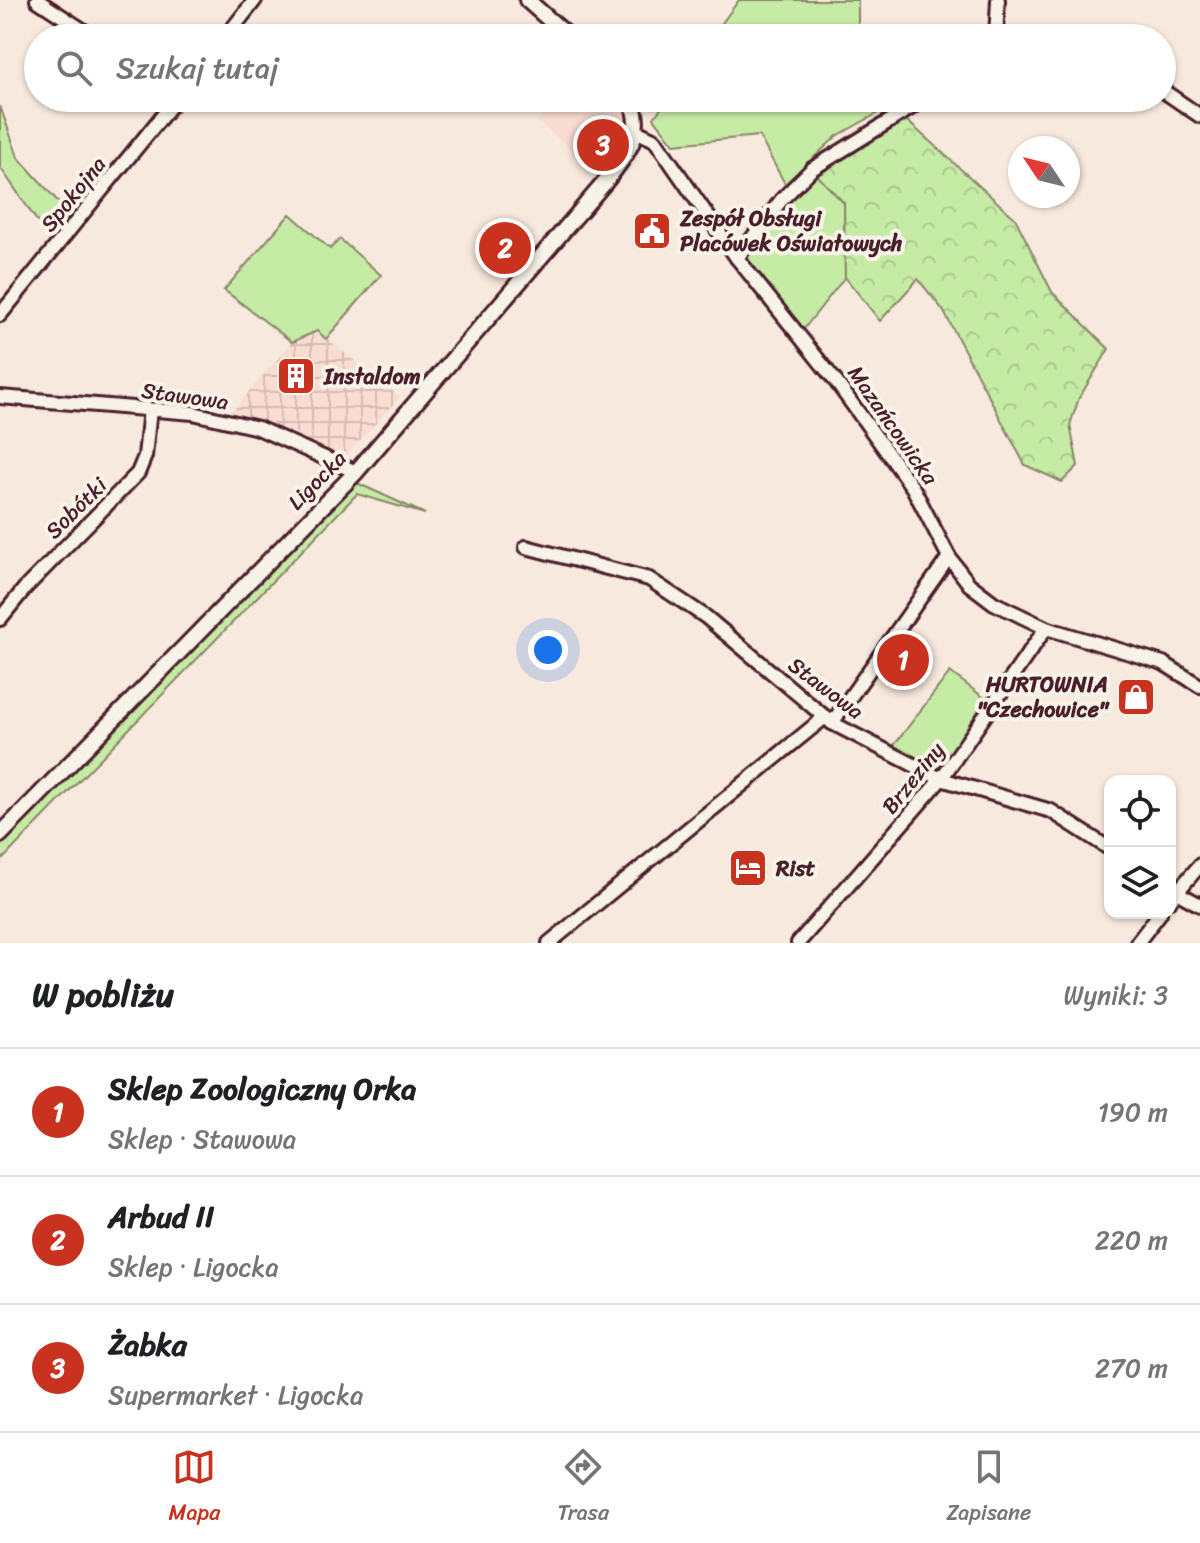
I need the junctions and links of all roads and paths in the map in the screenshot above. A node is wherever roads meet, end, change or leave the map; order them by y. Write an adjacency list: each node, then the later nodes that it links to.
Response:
1 (37, 0): 5 (street)
2 (255, 0): 6 (street)
3 (527, 0): 7 (street)
4 (998, 0): 8 (street)
5 (74, 24)
6 (236, 24)
7 (554, 24)
8 (997, 24)
9 (1176, 100): 13 (street)
10 (166, 112): 16 (street, Spokojna)
11 (636, 112): 14 (street)
12 (904, 112): 15 (street)
13 (1200, 116)
14 (638, 132): 15 (street, Mazańcowicka); 19 (street, Ligocka)
15 (737, 258): 21 (street, Mazańcowicka)
16 (0, 315)
17 (0, 397): 18 (street, Stawowa)
18 (150, 410): 19 (street, Stawowa); 22 (street, Sobótki)
19 (356, 472): 27 (street, Ligocka)
20 (526, 547): 25 (street, Stawowa)
21 (949, 557): 23 (street, Mazańcowicka); 25 (street)
22 (0, 619)
23 (1046, 628): 24 (street, Mazańcowicka); 26 (street, Brzeziny)
24 (1199, 683)
25 (829, 720): 26 (street, Stawowa); 34 (street)
26 (941, 779): 28 (street, Stawowa); 35 (street, Brzeziny)
27 (0, 835)
28 (1107, 847)
29 (1200, 865): 30 (street)
30 (1176, 890)
31 (1176, 896): 32 (street)
32 (1200, 905)
33 (1155, 919): 36 (street)
34 (549, 943)
35 (798, 943)
36 (1137, 943)

